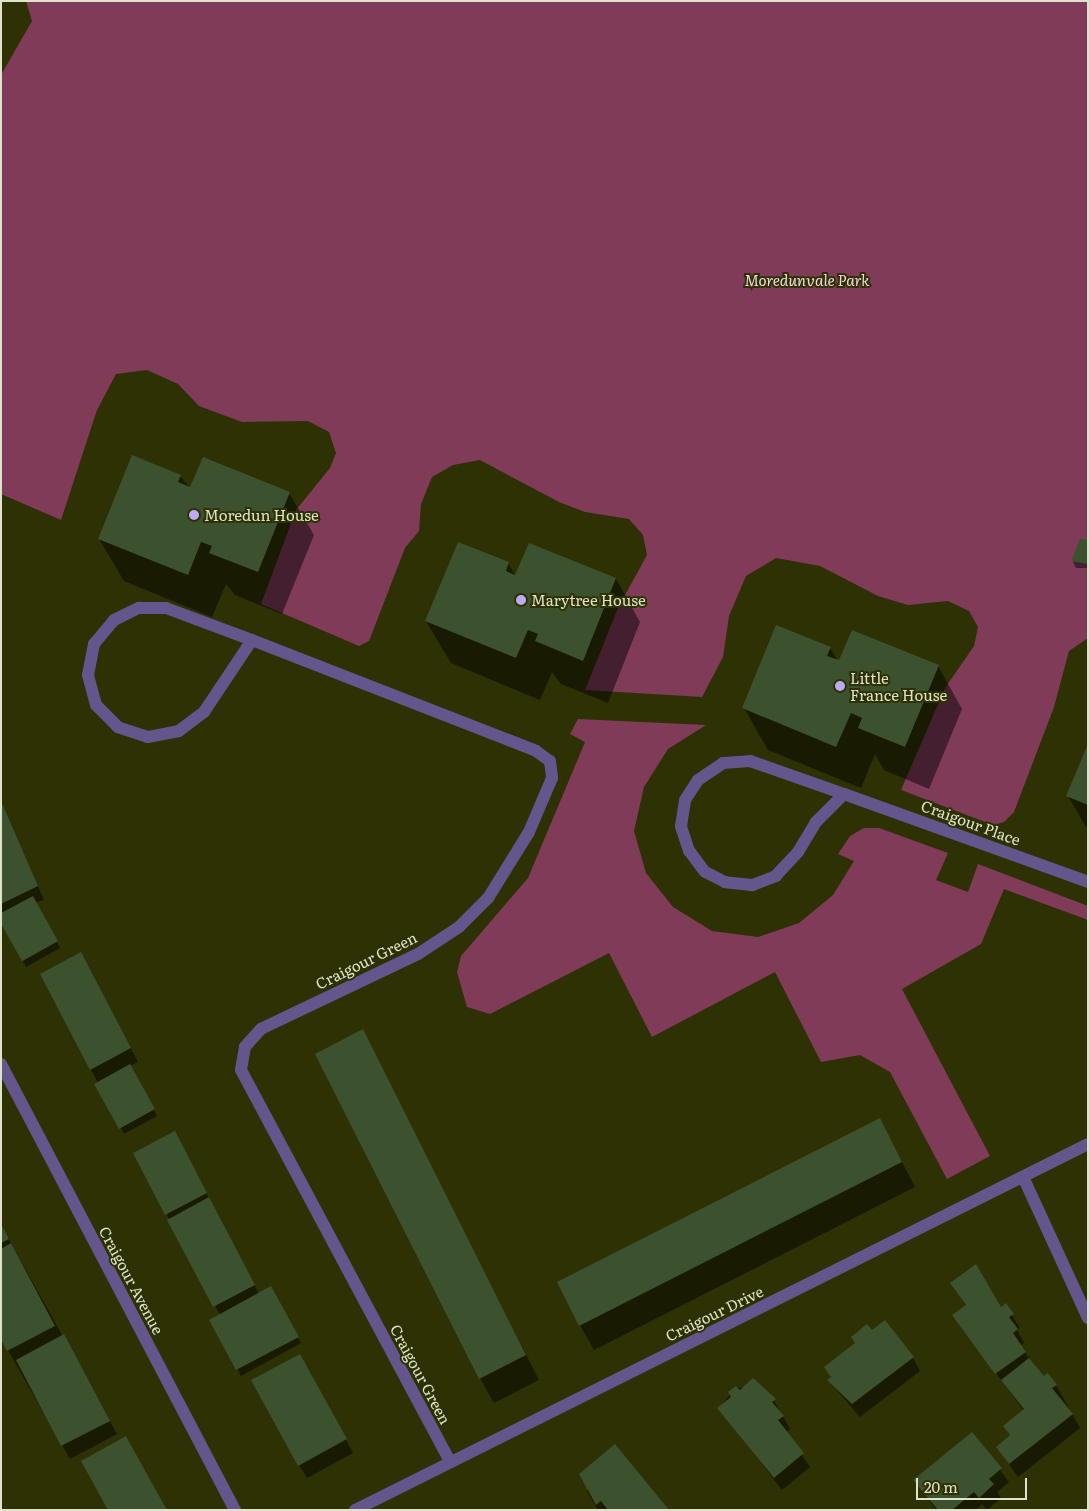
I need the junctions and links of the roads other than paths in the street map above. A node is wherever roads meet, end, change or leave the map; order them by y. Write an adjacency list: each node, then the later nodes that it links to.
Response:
1 (252, 640): 1 (street, Craigour Green); 8 (street, Craigour Green)
2 (844, 794): 2 (street, Craigour Place); 3 (street, Craigour Place)
3 (1088, 882)
4 (1, 1064): 9 (street, Craigour Avenue)
5 (1088, 1144): 6 (street, Craigour Drive)
6 (1024, 1179): 7 (street); 8 (street, Craigour Drive)
7 (1088, 1318)
8 (450, 1461): 10 (street, Craigour Drive)
9 (235, 1510)
10 (355, 1510)

